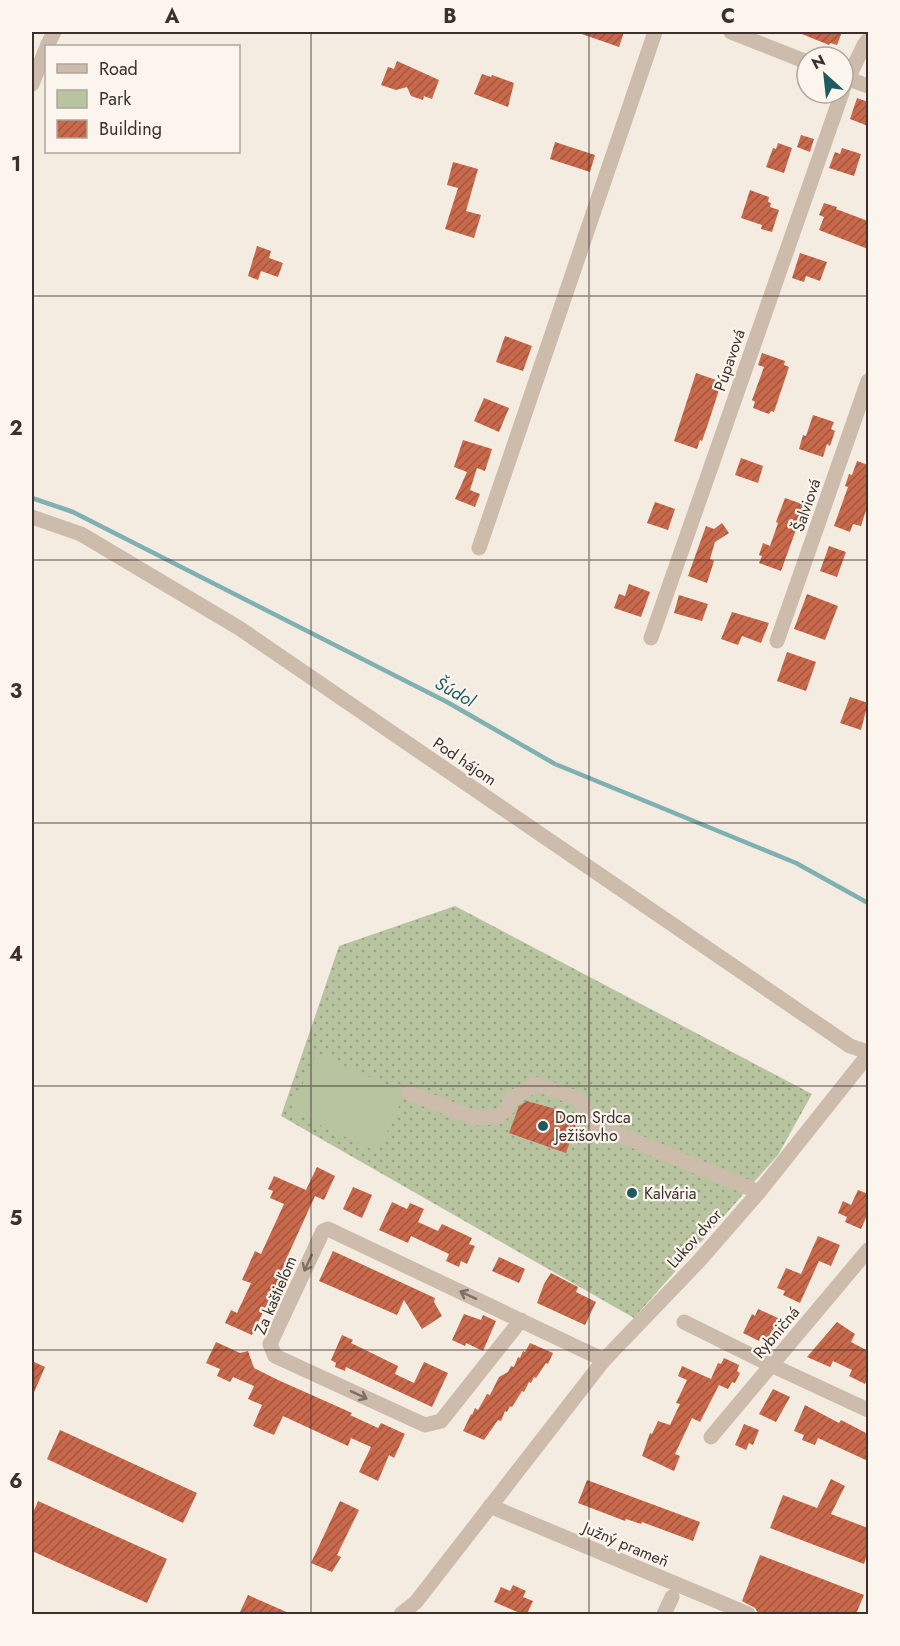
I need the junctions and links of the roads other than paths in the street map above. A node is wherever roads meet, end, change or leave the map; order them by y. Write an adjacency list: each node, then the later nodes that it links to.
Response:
1 (655, 32): 11 (street)
2 (731, 32): 5 (street)
3 (868, 40): 6 (street, Púpavová)
4 (45, 53): 7 (street)
5 (795, 57)
6 (855, 63)
7 (32, 84)
8 (837, 105): 12 (street, Púpavová)
9 (868, 381): 13 (street, Šalviová)
10 (32, 517): 14 (street, Pod hájom)
11 (478, 548)
12 (651, 638)
13 (777, 641)
14 (868, 1054): 16 (street, Lukov dvor)
15 (409, 1093): 16 (street)
16 (759, 1192): 20 (street, Lukov dvor)
17 (868, 1250): 21 (street, Rybničná)
18 (520, 1320): 18 (street, Za kaštieľom, one-way to 18); 20 (street, Za kaštieľom)
19 (684, 1322): 21 (street)
20 (604, 1360): 24 (street, Lukov dvor)
21 (771, 1365): 22 (street); 23 (street, Rybničná)
22 (868, 1410)
23 (711, 1437)
24 (490, 1506): 26 (street, Lukov dvor); 28 (street, Južný prameň)
25 (672, 1597): 27 (street)
26 (400, 1614)
27 (664, 1614)
28 (748, 1614)

